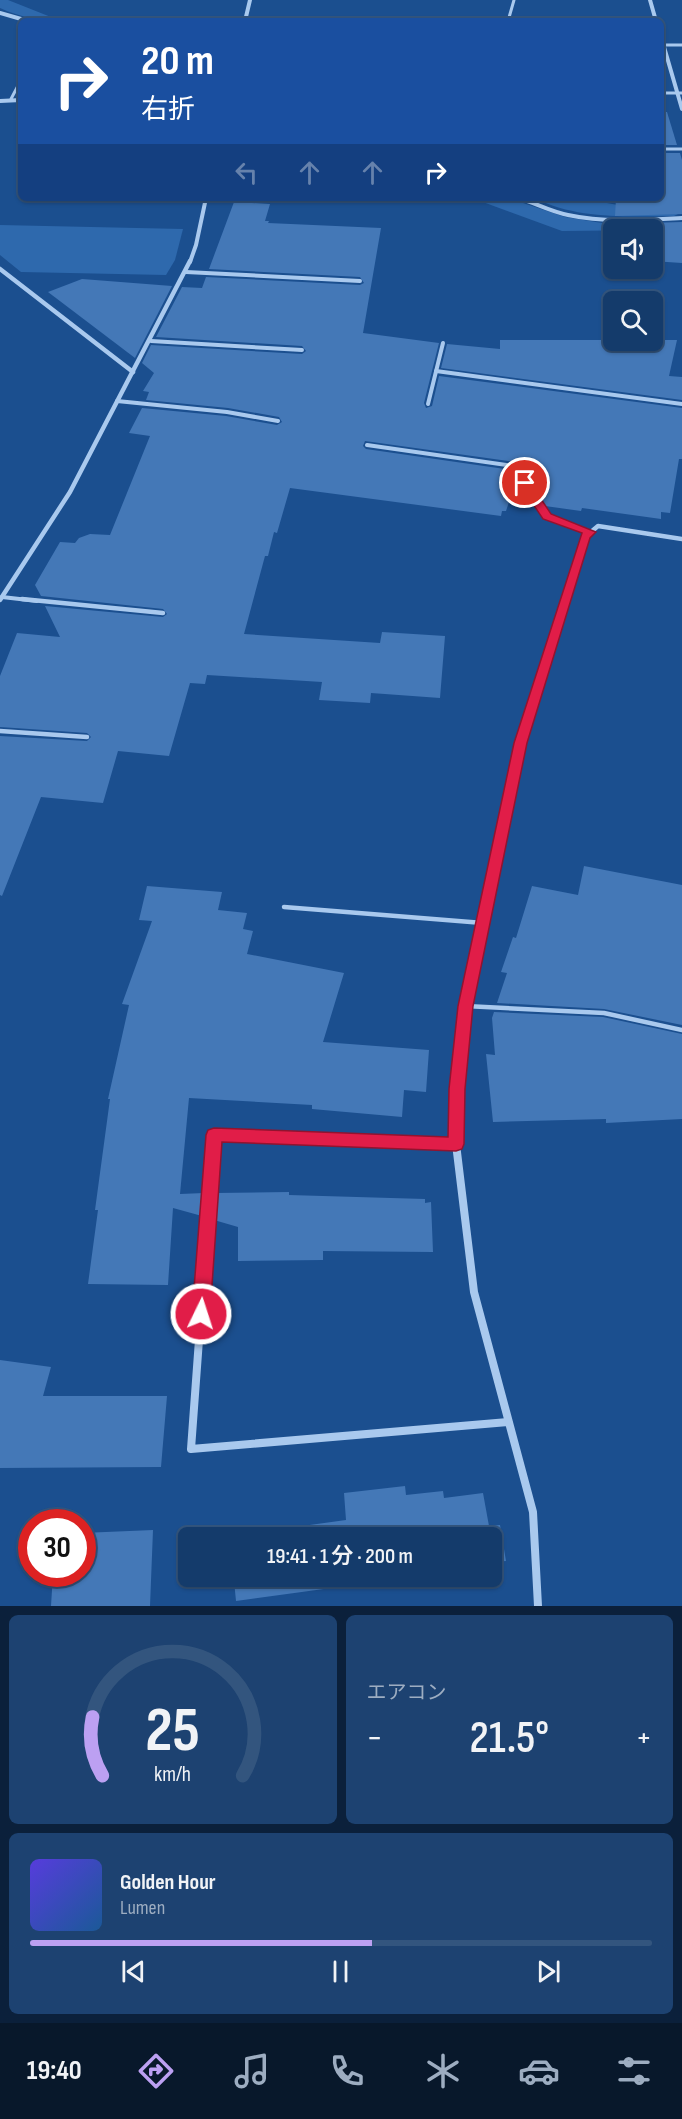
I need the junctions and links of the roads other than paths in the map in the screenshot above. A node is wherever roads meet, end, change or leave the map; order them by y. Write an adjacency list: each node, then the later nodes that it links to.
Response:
1 (250, 0): 6 (street)
2 (514, 0): 7 (lane)
3 (650, 0): 8 (street)
4 (0, 13): 5 (street)
5 (18, 18)
6 (246, 18)
7 (509, 18)
8 (655, 18)
9 (664, 45): 10 (lane)
10 (682, 45)
11 (664, 50): 14 (street)
12 (18, 86): 15 (lane)
13 (664, 93): 14 (lane)
14 (680, 93): 18 (street)
15 (11, 99): 16 (street); 17 (street)
16 (18, 100)
17 (0, 101)
18 (682, 109)
19 (664, 149): 20 (lane)
20 (682, 149)
21 (205, 201): 25 (street)
22 (528, 201): 23 (street)
23 (682, 218)
24 (0, 268): 31 (street)
25 (186, 272): 26 (lane); 27 (street)
26 (360, 281)
27 (151, 341): 29 (lane); 31 (street)
28 (443, 343): 30 (lane)
29 (302, 350)
30 (436, 371): 33 (lane); 34 (lane)
31 (133, 372): 32 (street)
32 (117, 401): 35 (lane); 39 (street)
33 (428, 404)
34 (682, 404)
35 (278, 421)
36 (367, 445): 37 (lane)
37 (590, 532): 38 (street); 44 (street)
38 (682, 539)
39 (1, 599): 40 (lane)
40 (163, 613)
41 (0, 731): 42 (lane)
42 (87, 737)
43 (284, 907): 44 (lane)
44 (483, 923): 45 (street)
45 (465, 1006): 46 (lane); 47 (street)
46 (682, 1030)
47 (456, 1144): 48 (street); 48 (street)
48 (508, 1422): 49 (street)
49 (538, 1606)

